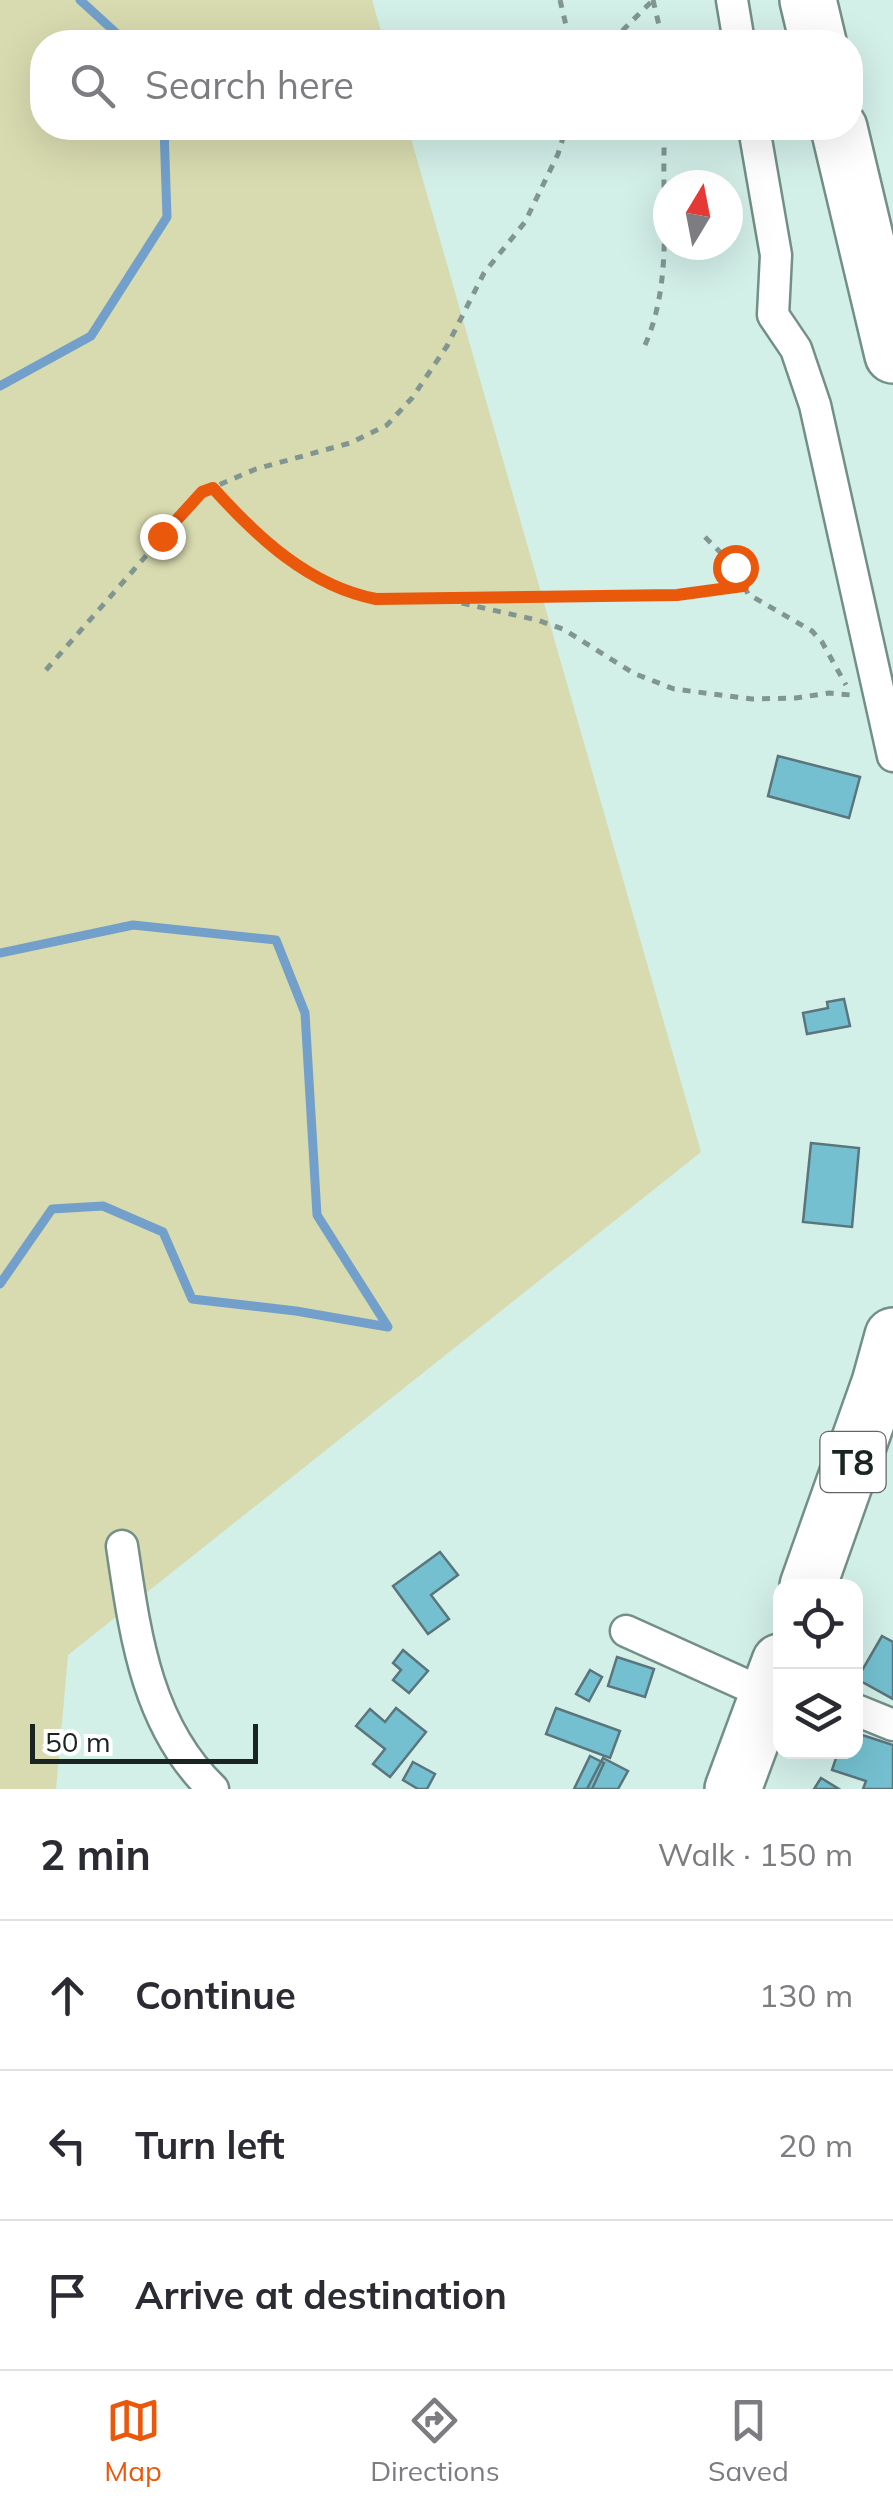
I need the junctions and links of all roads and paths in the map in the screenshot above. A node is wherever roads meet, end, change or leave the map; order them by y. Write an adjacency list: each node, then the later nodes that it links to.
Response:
1 (560, 0): 5 (path)
2 (653, 0): 6 (path); 7 (path)
3 (732, 0): 8 (street)
4 (808, 0): 9 (highway)
5 (567, 30)
6 (623, 30)
7 (660, 30)
8 (737, 30)
9 (815, 30)
10 (562, 140): 16 (path)
11 (666, 140): 14 (path)
12 (756, 140): 21 (street)
13 (841, 140): 15 (highway)
14 (646, 345)
15 (893, 354)
16 (213, 488): 19 (path); 20 (path)
17 (705, 537): 18 (path)
18 (743, 586): 19 (path); 19 (path)
19 (448, 600)
20 (46, 670)
21 (893, 756)
22 (893, 1336): 24 (highway, T8)
23 (122, 1546): 30 (street)
24 (810, 1579)
25 (626, 1631): 26 (street)
26 (773, 1677)
27 (773, 1686): 31 (highway)
28 (863, 1713): 29 (street)
29 (893, 1726)
30 (213, 1789)
31 (733, 1789)

